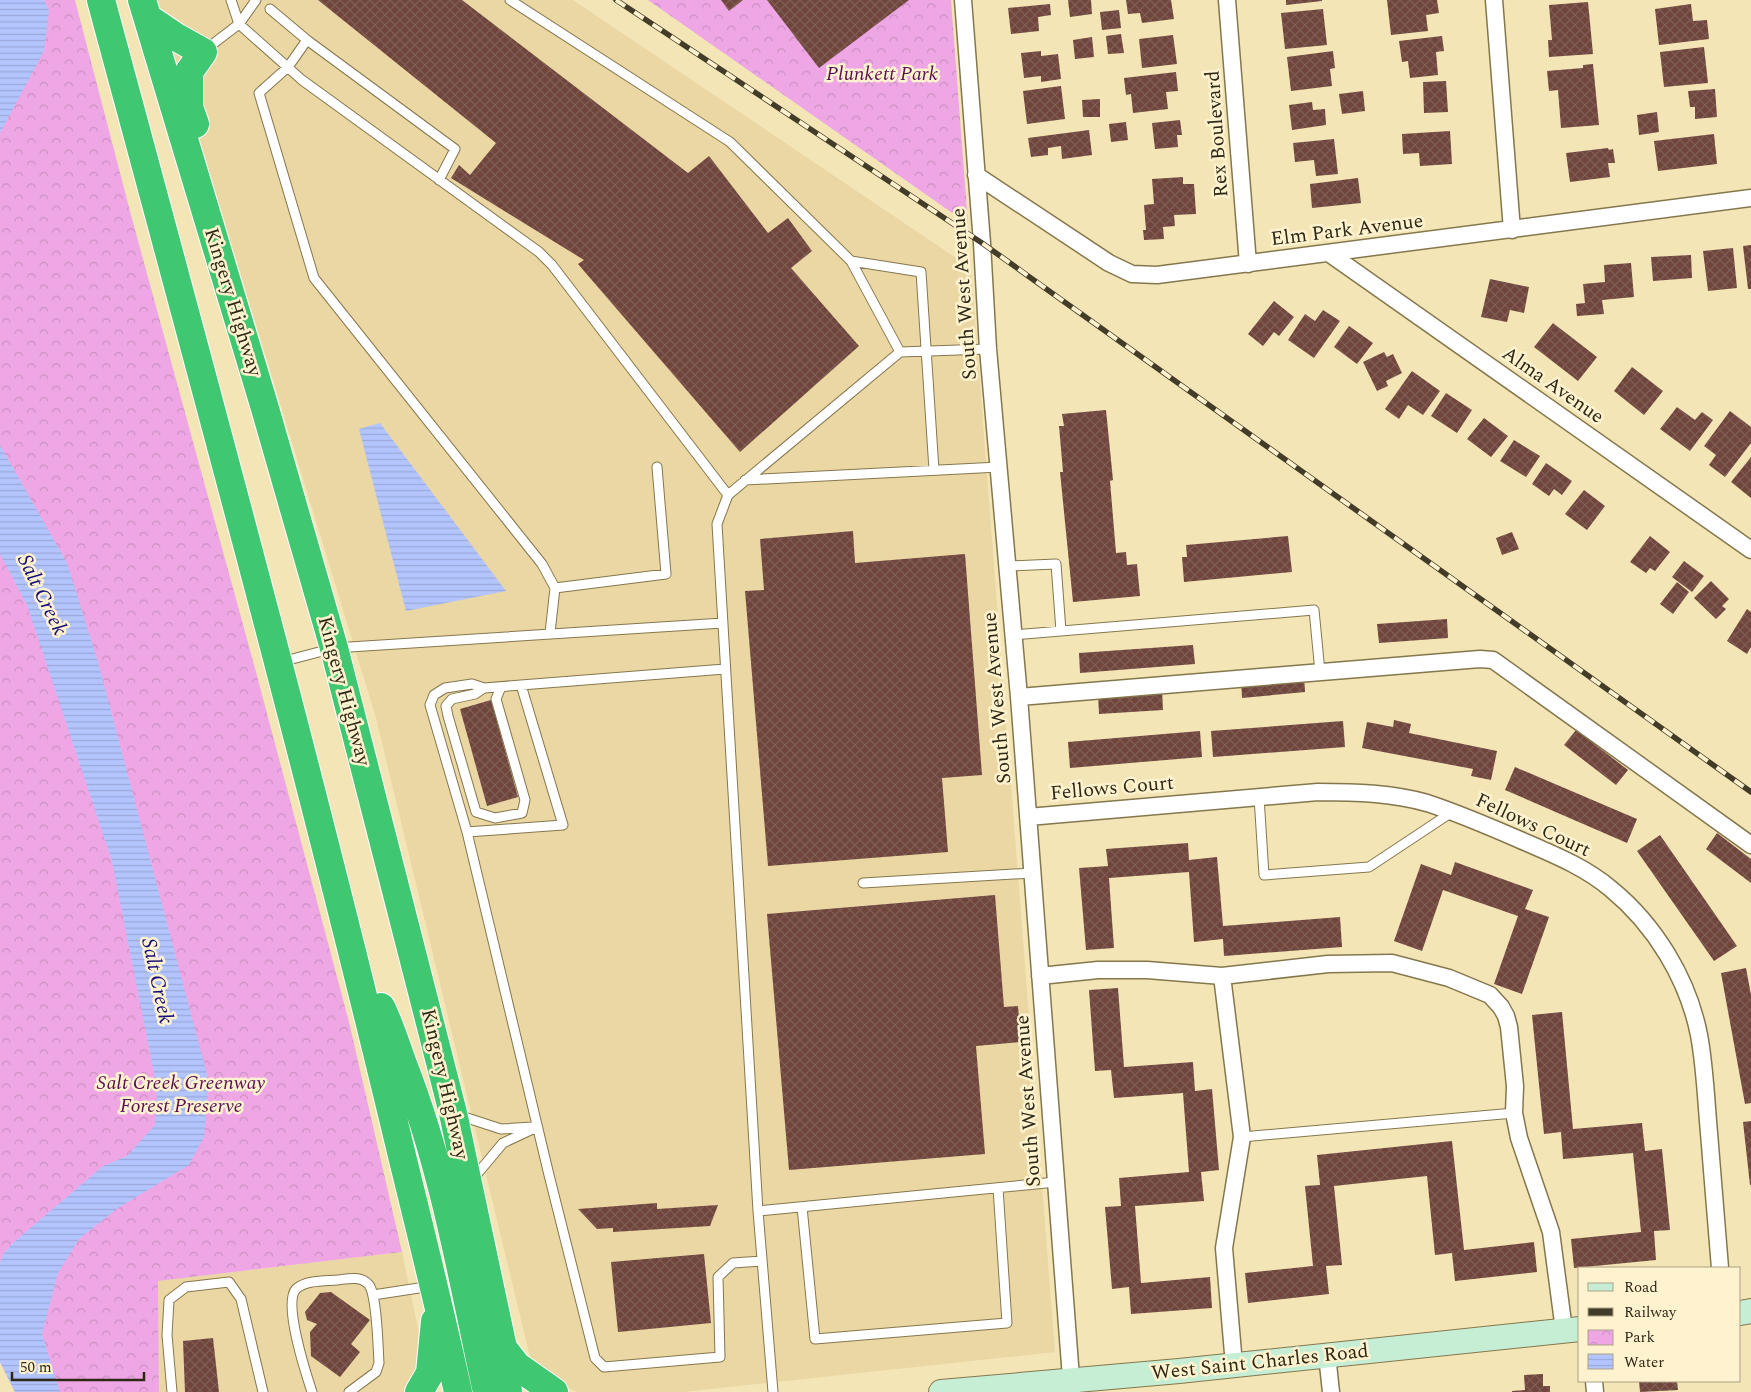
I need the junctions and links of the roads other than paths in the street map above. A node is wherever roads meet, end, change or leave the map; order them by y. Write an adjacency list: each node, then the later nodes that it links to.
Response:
1 (101, 0): 38 (highway)
2 (231, 0): 10 (lane)
3 (256, 0): 10 (lane)
4 (510, 0): 19 (lane)
5 (963, 0): 14 (street, South West Avenue)
6 (1227, 0): 20 (street, Rex Boulevard)
7 (1494, 0): 17 (street)
8 (145, 9): 12 (highway); 21 (highway, Kingery Highway)
9 (270, 9): 11 (lane)
10 (238, 24): 12 (lane); 13 (lane)
11 (307, 40): 13 (lane); 15 (lane)
12 (203, 52): 21 (highway)
13 (288, 67): 15 (lane); 32 (lane)
14 (976, 175): 20 (street, Elm Park Avenue); 22 (street, South West Avenue)
15 (439, 180): 29 (lane)
16 (1751, 198): 17 (street, Elm Park Avenue)
17 (1512, 230): 18 (street, Elm Park Avenue)
18 (1330, 254): 20 (street, Elm Park Avenue); 30 (street, Alma Avenue)
19 (851, 261): 23 (lane); 24 (lane)
20 (1248, 264)
21 (233, 301): 37 (highway, Kingery Highway)
22 (988, 349): 24 (lane); 26 (street, South West Avenue)
23 (900, 352): 24 (lane); 28 (lane)
24 (927, 352): 27 (lane)
25 (657, 467): 32 (lane)
26 (999, 467): 27 (lane); 31 (street, South West Avenue)
27 (934, 470): 28 (lane)
28 (745, 480): 29 (lane)
29 (728, 495): 33 (lane)
30 (1751, 550)
31 (1008, 566): 34 (lane); 36 (street, South West Avenue)
32 (555, 588): 35 (lane)
33 (723, 623): 35 (lane); 39 (lane)
34 (1061, 632): 36 (lane); 40 (lane)
35 (550, 634): 37 (lane)
36 (1014, 635): 44 (street, South West Avenue)
37 (334, 648): 38 (lane); 56 (highway, Kingery Highway)
38 (278, 663): 52 (highway)
39 (725, 669): 41 (lane); 63 (lane)
40 (1320, 672): 44 (street); 49 (street)
41 (521, 685): 42 (lane); 48 (lane)
42 (501, 687): 43 (lane); 43 (lane)
43 (484, 688): 48 (lane)
44 (1020, 697): 47 (street, South West Avenue)
45 (1259, 797): 46 (street, Fellows Court); 46 (lane); 47 (street, Fellows Court)
46 (1452, 812): 65 (street, Fellows Court)
47 (1028, 817): 50 (street, South West Avenue)
48 (467, 832): 57 (lane)
49 (1751, 845)
50 (1032, 873): 51 (lane); 53 (street, South West Avenue)
51 (863, 882)
52 (354, 952): 66 (highway); 79 (highway)
53 (1040, 976): 54 (street); 59 (street, South West Avenue)
54 (1222, 976): 55 (street); 58 (street)
55 (1514, 1112): 58 (lane); 68 (street)
56 (453, 1113): 57 (lane); 60 (highway, Kingery Highway)
57 (537, 1127): 60 (lane); 64 (lane)
58 (1242, 1137): 71 (street)
59 (1056, 1182): 61 (lane); 72 (street, South West Avenue)
60 (468, 1184): 69 (highway, Kingery Highway)
61 (998, 1188): 62 (lane); 62 (lane)
62 (802, 1207): 63 (lane)
63 (758, 1211): 64 (lane)
64 (762, 1261): 82 (lane)
65 (1720, 1267)
66 (436, 1293): 67 (lane); 77 (highway); 78 (highway)
67 (373, 1295): 75 (lane); 76 (lane)
68 (1572, 1330): 70 (main road, West Saint Charles Road)
69 (503, 1348): 80 (highway, Kingery Highway); 81 (highway)
70 (1327, 1355): 71 (main road, West Saint Charles Road); 84 (street)
71 (1234, 1365): 72 (main road, West Saint Charles Road)
72 (1071, 1386): 83 (main road, West Saint Charles Road)
73 (172, 1392): 74 (lane)
74 (263, 1392)
75 (312, 1392)
76 (349, 1392)
77 (418, 1392)
78 (458, 1392)
79 (487, 1392)
80 (508, 1392)
81 (554, 1392)
82 (773, 1392)
83 (941, 1392)
84 (1331, 1392)

